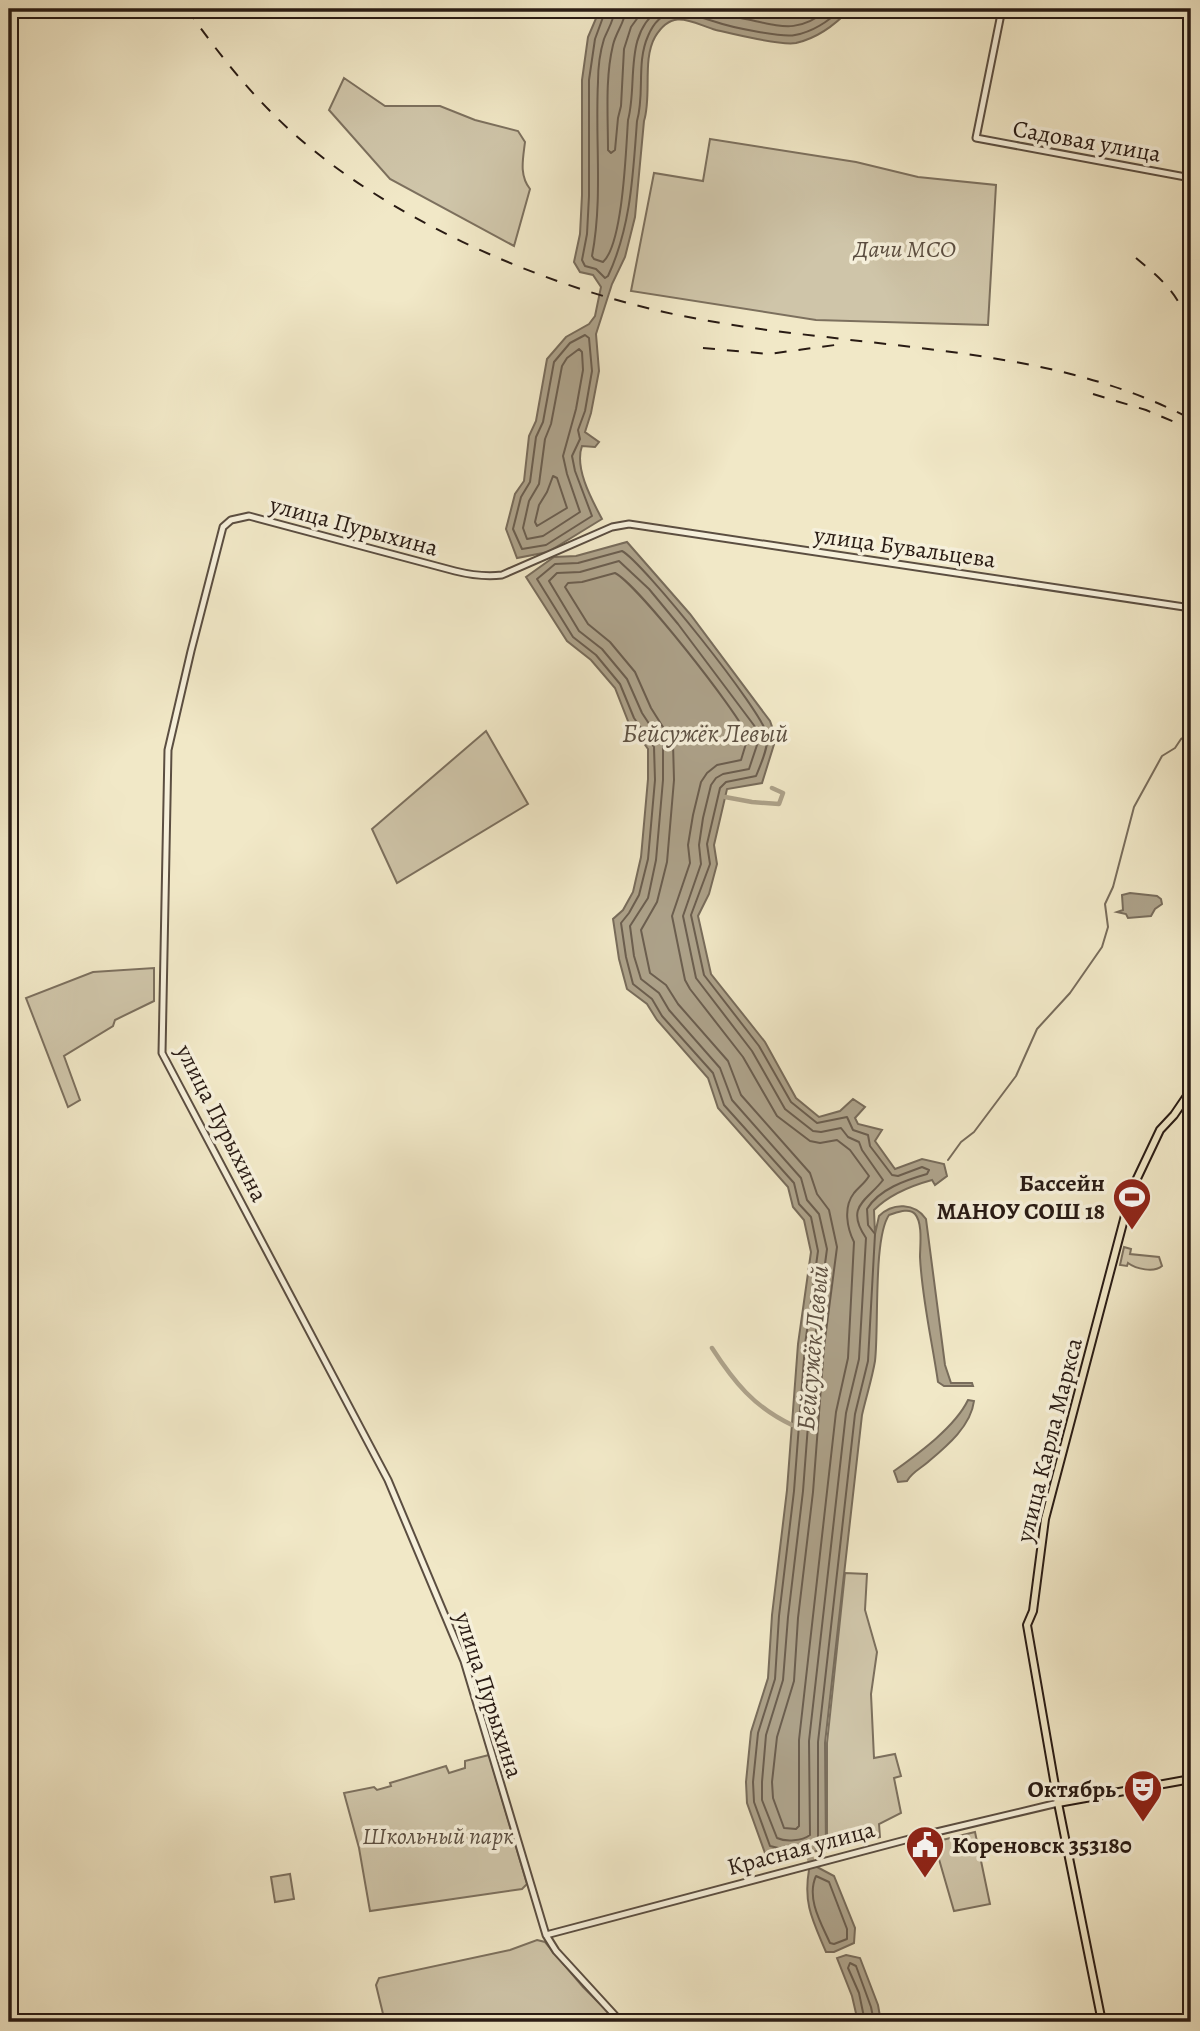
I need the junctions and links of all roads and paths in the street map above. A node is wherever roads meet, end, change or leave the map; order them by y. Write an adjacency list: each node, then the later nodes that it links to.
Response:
1 (1002, 9): 2 (street, Садовая улица)
2 (1191, 178)
3 (612, 527): 4 (street, улица Бувальцева); 8 (street, улица Пурыхина)
4 (1191, 608)
5 (1191, 1090): 7 (main road, улица Карла Маркса)
6 (1191, 1779): 7 (main road, Красная улица)
7 (1058, 1803): 8 (street, Красная улица); 10 (main road, улица Карла Маркса)
8 (546, 1935): 9 (street, улица Пурыхина)
9 (621, 2022)
10 (1102, 2022)

